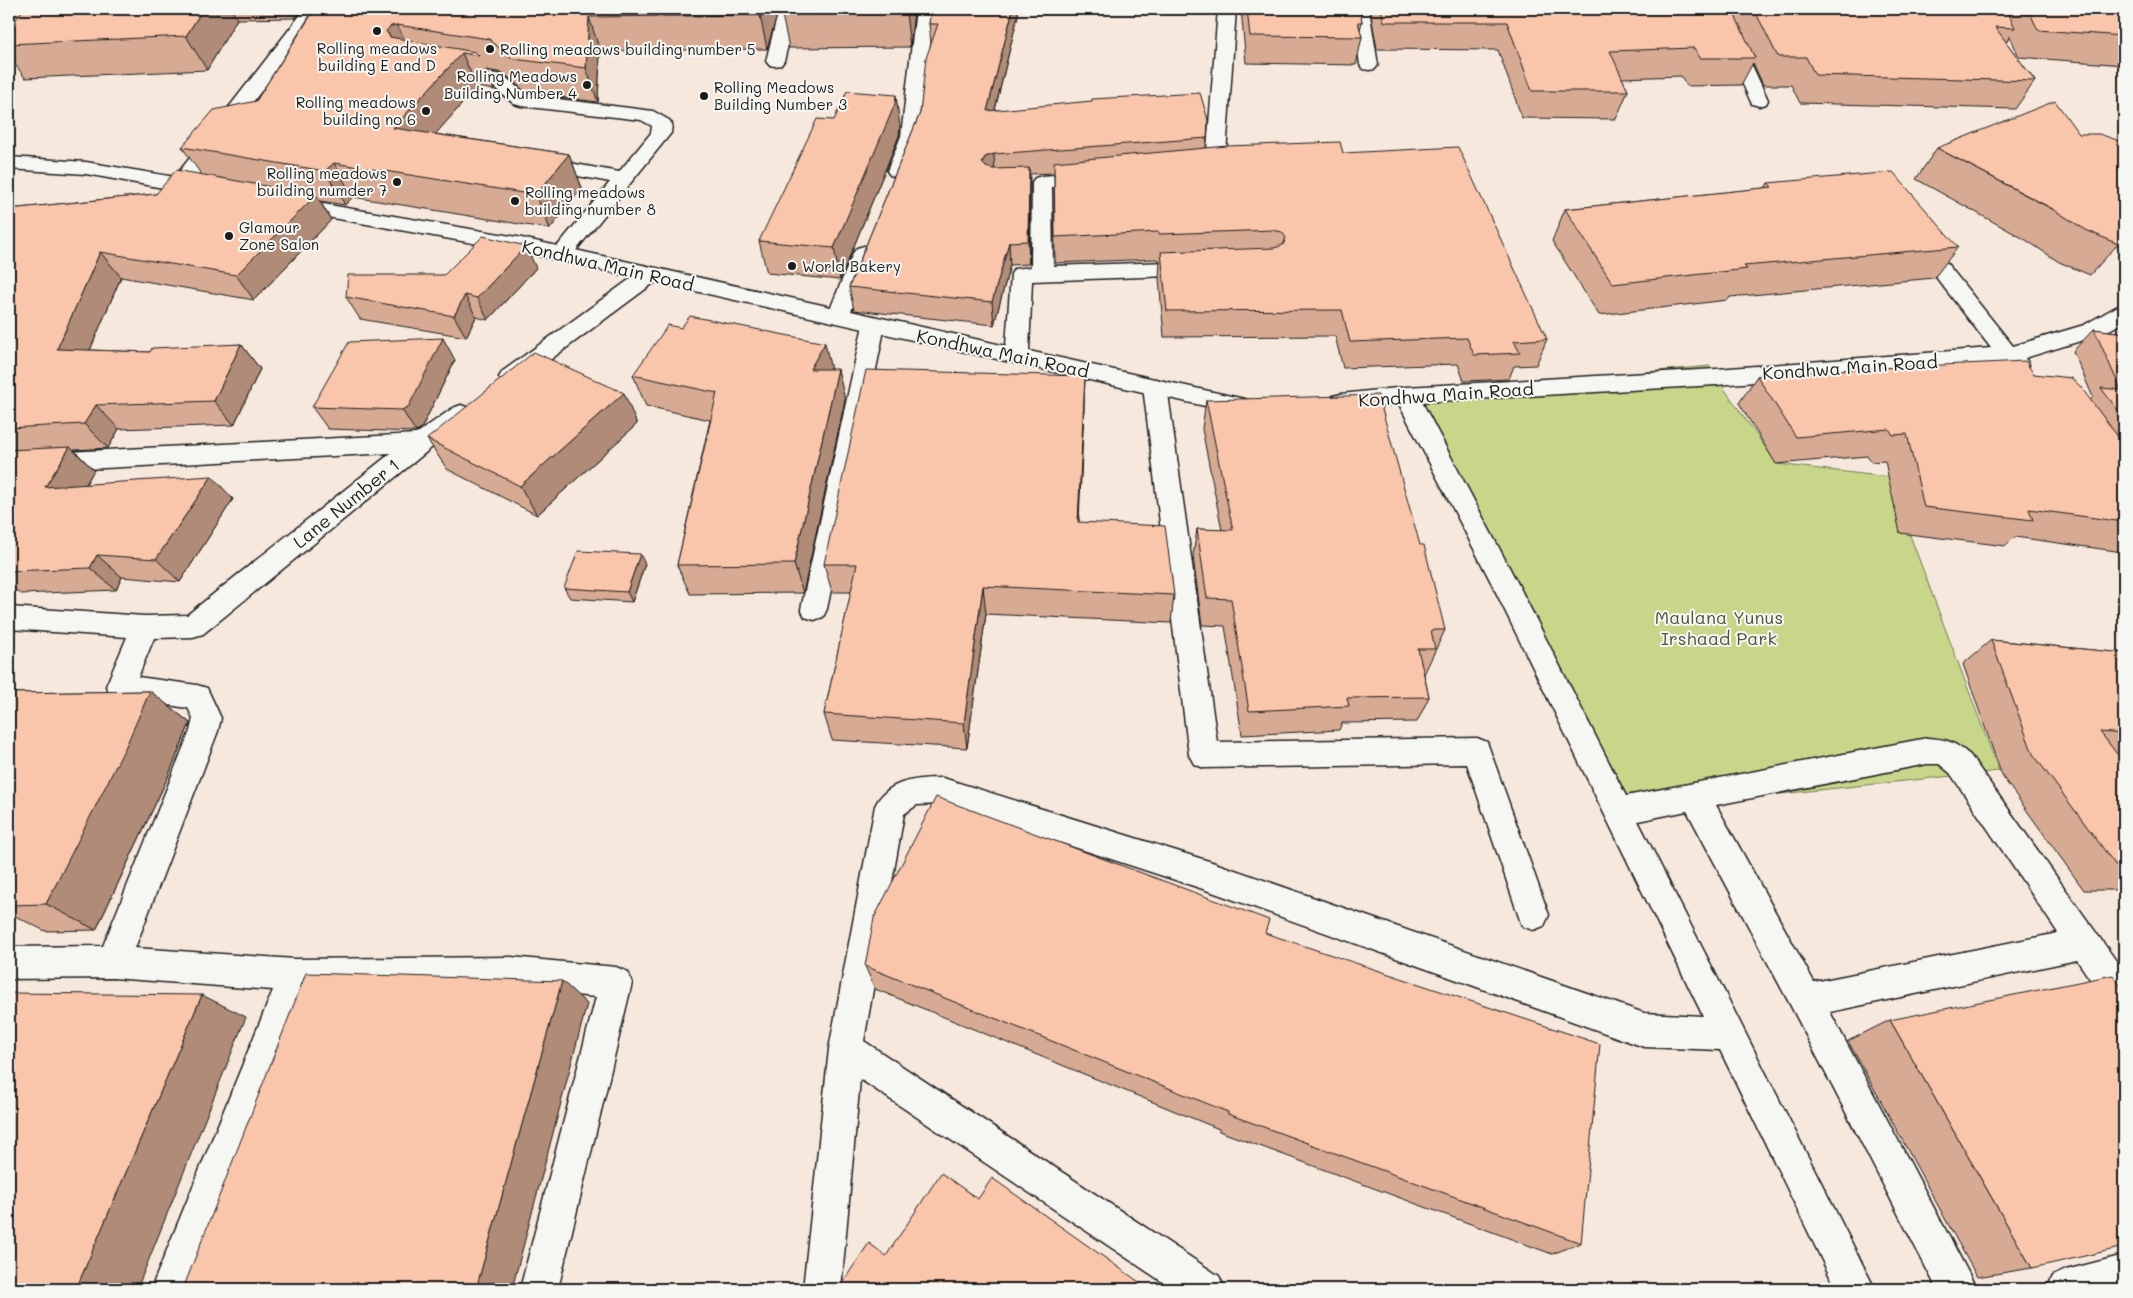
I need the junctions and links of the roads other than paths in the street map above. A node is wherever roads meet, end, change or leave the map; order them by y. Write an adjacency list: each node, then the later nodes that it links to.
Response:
1 (314, 9): 16 (street)
2 (788, 9): 7 (street)
3 (925, 9): 17 (street)
4 (1226, 9): 13 (street)
5 (1360, 9): 8 (street)
6 (1717, 9): 10 (street)
7 (775, 61)
8 (1369, 65)
9 (432, 68): 15 (street)
10 (1759, 100)
11 (521, 160): 15 (street)
12 (9, 163): 16 (street)
13 (1177, 171)
14 (1110, 176): 25 (street)
15 (624, 178): 22 (street)
16 (180, 185): 18 (street)
17 (889, 190)
18 (219, 192)
19 (267, 200): 22 (street, Kondhwa Main Road)
20 (1906, 226): 29 (street)
21 (871, 235): 27 (street)
22 (562, 254): 24 (street, Kondhwa Main Road)
23 (1219, 267): 25 (street)
24 (651, 274): 27 (street, Kondhwa Main Road); 36 (street, Lane Number 1)
25 (1042, 274): 30 (street)
26 (2124, 312): 29 (street, Kondhwa Main Road)
27 (838, 316): 28 (street, Kondhwa Main Road)
28 (874, 325): 30 (street, Kondhwa Main Road); 38 (street)
29 (2008, 355): 31 (street); 33 (street, Kondhwa Main Road)
30 (1017, 356): 32 (street, Kondhwa Main Road)
31 (2036, 381)
32 (1155, 387): 35 (street, Kondhwa Main Road); 43 (street)
33 (1406, 395): 34 (street, Kondhwa Main Road); 42 (street)
34 (1318, 404)
35 (1269, 409)
36 (421, 444): 37 (street); 40 (street, Lane Number 1)
37 (9, 464)
38 (814, 609)
39 (9, 618): 40 (street, Lane Number 1)
40 (145, 627): 45 (street)
41 (1695, 796): 42 (street); 44 (street); 48 (street)
42 (1619, 810): 50 (street)
43 (1534, 915)
44 (2084, 943): 48 (street); 49 (street)
45 (113, 962): 46 (street); 47 (street)
46 (9, 963)
47 (295, 975): 53 (street); 54 (street)
48 (1806, 1000): 58 (street)
49 (2124, 1000)
50 (1729, 1034): 51 (street); 57 (street)
51 (846, 1050): 55 (street); 56 (street)
52 (2124, 1274): 59 (street)
53 (170, 1289)
54 (539, 1289)
55 (822, 1289)
56 (1206, 1289)
57 (1856, 1289)
58 (1957, 1289)
59 (2066, 1289)

